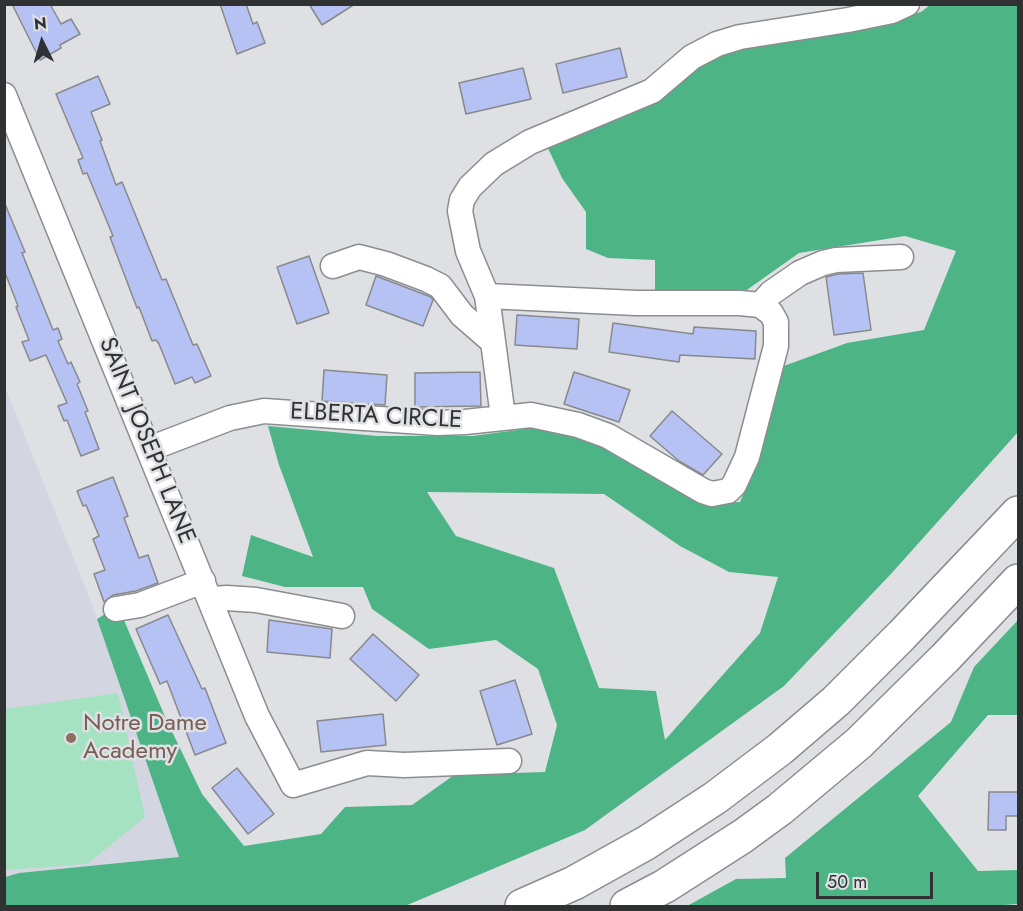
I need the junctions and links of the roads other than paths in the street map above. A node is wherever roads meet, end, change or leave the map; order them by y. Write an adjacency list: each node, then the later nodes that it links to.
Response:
1 (907, 4): 5 (street)
2 (4, 95): 9 (street, SAINT JOSEPH LANE)
3 (901, 257): 6 (street)
4 (333, 266): 7 (street)
5 (487, 296): 6 (street); 7 (street)
6 (760, 305): 8 (street, ELBERTA CIRCLE)
7 (493, 342): 8 (street)
8 (503, 417): 9 (street, ELBERTA CIRCLE)
9 (149, 448): 12 (street, SAINT JOSEPH LANE)
10 (1018, 513): 16 (highway)
11 (1018, 581): 17 (highway)
12 (207, 590): 13 (street); 14 (street); 15 (street, SAINT JOSEPH LANE)
13 (116, 609)
14 (342, 616)
15 (509, 761)
16 (522, 906)
17 (627, 906)

